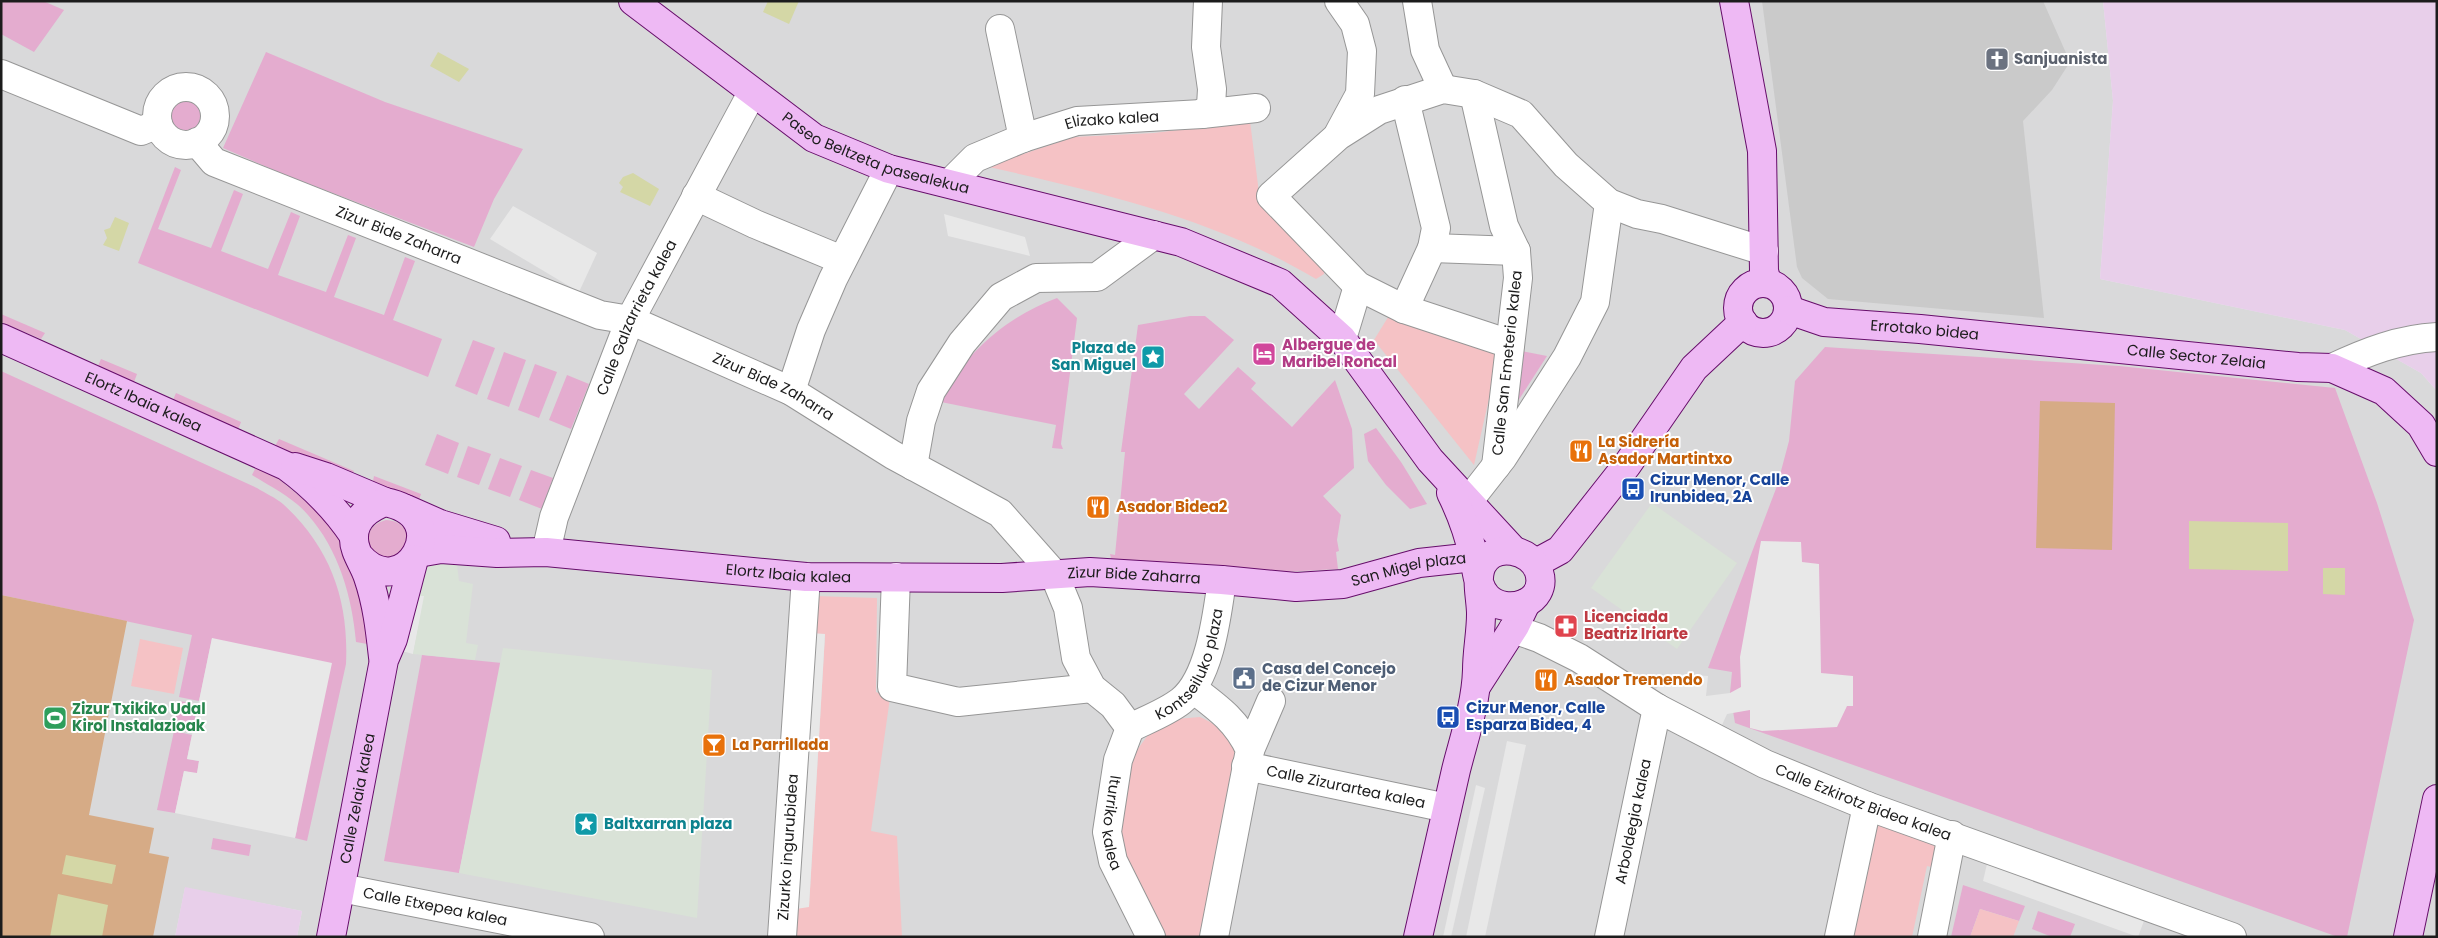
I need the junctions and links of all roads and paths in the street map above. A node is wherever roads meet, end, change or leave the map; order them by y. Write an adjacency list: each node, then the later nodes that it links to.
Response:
1 (633, 1): 9 (street, Paseo Beltzeta pasealekua)
2 (1208, 1): 13 (street)
3 (1339, 1): 15 (street)
4 (1417, 1): 8 (street)
5 (1734, 1): 25 (street)
6 (1000, 29): 16 (street)
7 (1, 74): 14 (street)
8 (1443, 89): 10 (street); 11 (street)
9 (752, 92): 18 (street, Paseo Beltzeta pasealekua); 20 (street, Calle Galzarrieta kalea)
10 (1474, 94): 21 (street); 24 (street, Calle San Emeterio kalea)
11 (1405, 100): 15 (street); 23 (street)
12 (1256, 108): 13 (street, Elizako kalea)
13 (1202, 114): 16 (street, Elizako kalea)
14 (158, 124): 17 (street); 17 (street)
15 (1338, 136): 28 (street)
16 (1023, 138): 19 (street, Elizako kalea)
17 (197, 142): 31 (street, Zizur Bide Zaharra)
18 (890, 169): 19 (street, Paseo Beltzeta pasealekua); 26 (street)
19 (950, 183): 22 (street, Paseo Beltzeta pasealekua)
20 (696, 196): 26 (street); 31 (street, Calle Galzarrieta kalea)
21 (1609, 203): 25 (street); 43 (street, Calle San Emeterio kalea)
22 (1154, 235): 35 (street, Paseo Beltzeta pasealekua); 42 (street)
23 (1432, 248): 24 (street); 29 (street)
24 (1516, 251): 36 (street, Calle San Emeterio kalea)
25 (1764, 251): 27 (street)
26 (842, 260): 39 (street)
27 (1767, 282): 30 (street); 32 (street)
28 (1358, 286): 29 (street); 35 (street)
29 (1404, 309): 36 (street)
30 (1789, 310): 32 (street); 37 (street, Errotako bidea)
31 (630, 320): 39 (street, Zizur Bide Zaharra); 48 (street, Calle Galzarrieta kalea)
32 (1743, 322): 50 (street)
33 (2437, 337): 38 (street)
34 (1, 338): 41 (street, Elortz Ibaia kalea)
35 (1342, 339): 44 (street, Paseo Beltzeta pasealekua)
36 (1510, 344): 43 (street, Calle San Emeterio kalea)
37 (2062, 344): 38 (street, Calle Sector Zelaia)
38 (2332, 368): 40 (street)
39 (791, 391): 42 (street, Zizur Bide Zaharra)
40 (2437, 452)
41 (286, 466): 46 (street, Elortz Ibaia kalea); 47 (street, Elortz Ibaia kalea)
42 (913, 466): 52 (street, Zizur Bide Zaharra)
43 (1496, 466): 45 (street)
44 (1441, 474): 45 (street); 51 (street, San Migel plaza)
45 (1468, 502): 50 (street)
46 (396, 506): 47 (street); 48 (street, Elortz Ibaia kalea); 49 (street)
47 (356, 546): 49 (street); 60 (street, Calle Zelaia kalea)
48 (536, 552): 49 (street, Elortz Ibaia kalea); 53 (street, Elortz Ibaia kalea)
49 (416, 556): 60 (street, Calle Zelaia kalea)
50 (1524, 556): 57 (street); 58 (street)
51 (1474, 557): 56 (street, San Migel plaza); 57 (street, San Migel plaza)
52 (1054, 574): 54 (street, Elortz Ibaia kalea); 55 (street, Zizur Bide Zaharra); 62 (street)
53 (806, 577): 54 (street, Elortz Ibaia kalea); 75 (street, Zizurko ingurubidea)
54 (896, 578): 62 (street)
55 (1222, 580): 56 (street, Zizur Bide Zaharra); 63 (street, Kontseiluko plaza)
56 (1343, 584)
57 (1479, 586): 58 (street); 61 (street)
58 (1526, 603): 59 (street)
59 (1513, 629): 61 (street); 65 (street, Calle Ezkirotz Bidea kalea)
60 (384, 660): 72 (street, Calle Zelaia kalea)
61 (1476, 686): 70 (street)
62 (1092, 688): 66 (street)
63 (1193, 689): 66 (street, Kontseiluko plaza); 67 (street)
64 (1271, 702): 67 (street, Calle Zizurartea kalea)
65 (1657, 708): 69 (street, Calle Ezkirotz Bidea kalea); 79 (street, Arboldegia kalea)
66 (1130, 728): 76 (street, Iturriko kalea)
67 (1248, 758): 70 (street, Calle Zizurartea kalea); 77 (street, Calle Zizurartea kalea)
68 (2437, 799): 83 (street)
69 (1867, 806): 71 (street, Calle Ezkirotz Bidea kalea); 80 (street)
70 (1447, 808): 78 (street)
71 (1952, 835): 81 (street); 82 (street, Calle Ezkirotz Bidea kalea)
72 (340, 888): 73 (street, Calle Etxepea kalea); 74 (street, Calle Zelaia kalea)
73 (573, 935)
74 (331, 937)
75 (782, 937)
76 (1151, 937)
77 (1214, 937)
78 (1418, 937)
79 (1609, 937)
80 (1838, 937)
81 (1932, 937)
82 (2232, 937)
83 (2408, 937)

